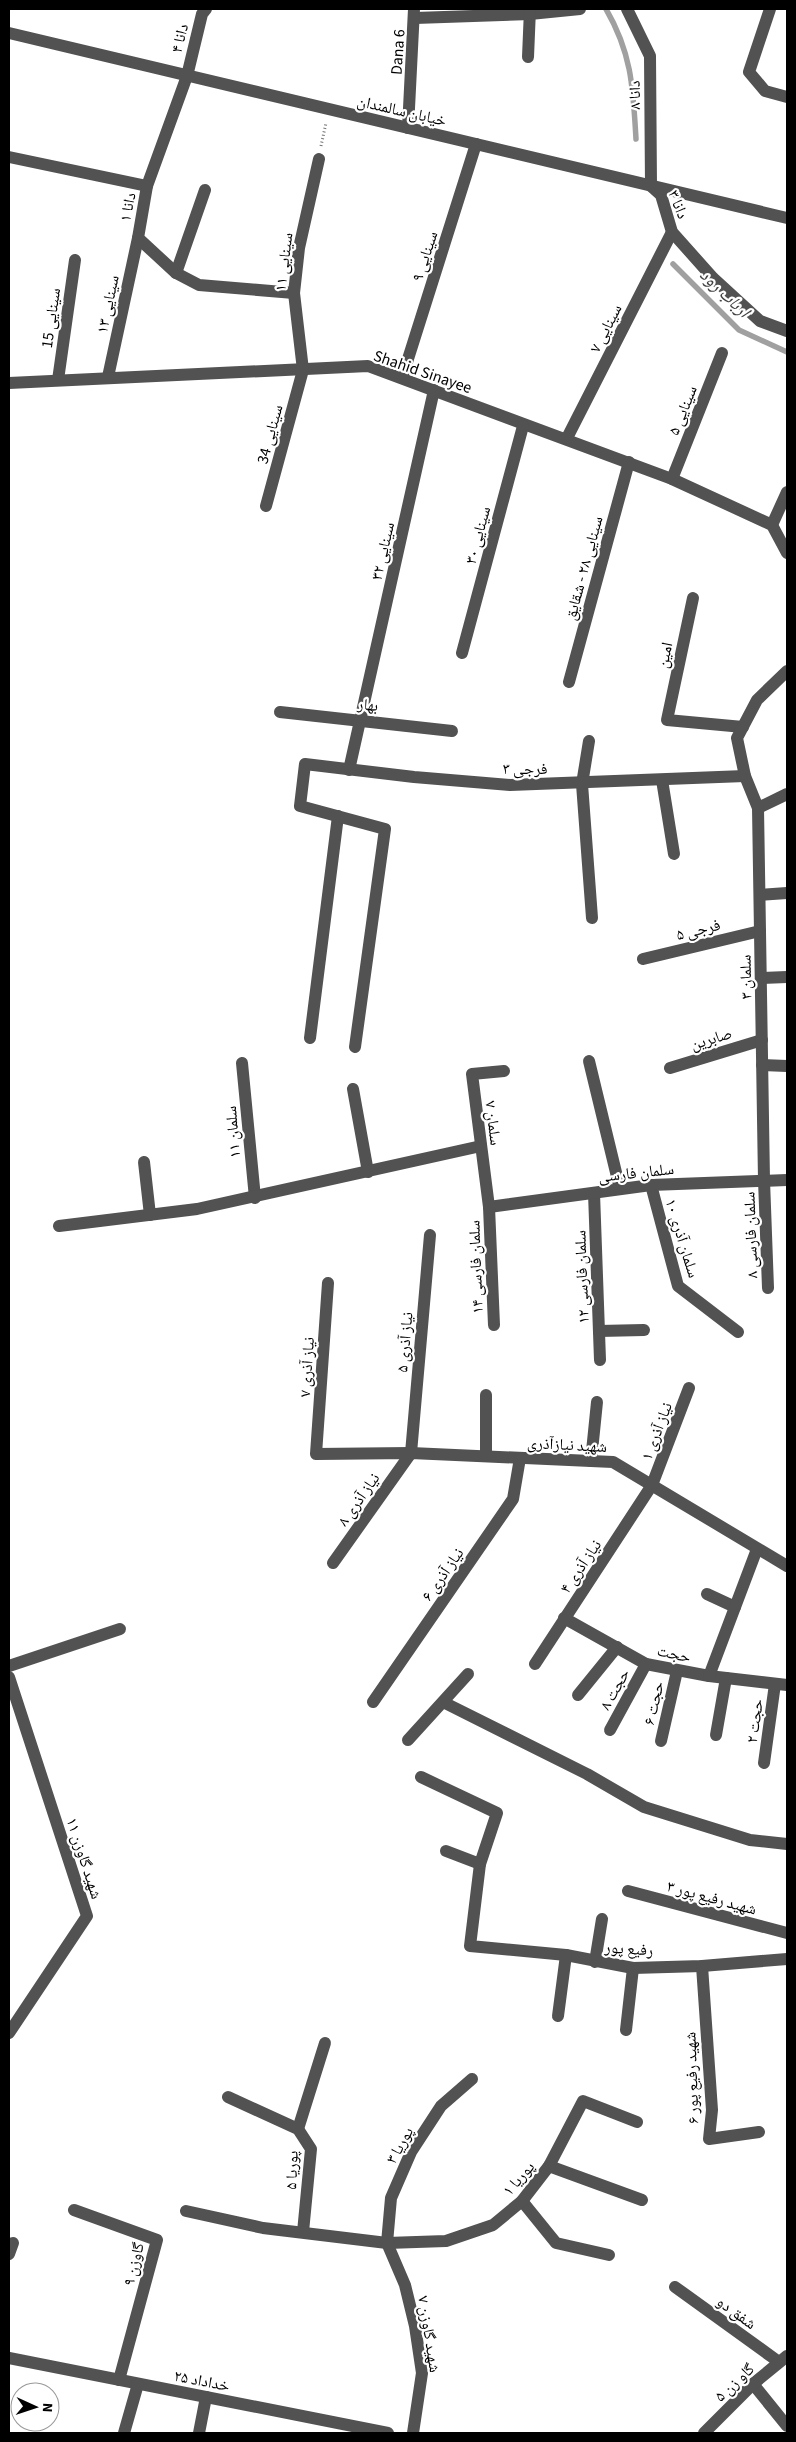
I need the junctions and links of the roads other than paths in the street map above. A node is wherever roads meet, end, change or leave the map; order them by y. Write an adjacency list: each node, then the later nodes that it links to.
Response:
1 (206, 9): 9 (street, دانا ۴)
2 (580, 9): 5 (street)
3 (628, 9): 16 (street, دانا ۸)
4 (770, 9): 10 (street)
5 (530, 11): 6 (street); 8 (street)
6 (414, 13): 11 (street, Dana 6)
7 (9, 33): 9 (street, خیابان سالمندان)
8 (528, 57)
9 (187, 76): 11 (street, خیابان سالمندان); 15 (street, دانا ۱)
10 (787, 97)
11 (408, 128): 12 (street, خیابان سالمندان)
12 (476, 144): 16 (street, خیابان سالمندان); 28 (street, سینایی ۹)
13 (9, 157): 15 (street)
14 (319, 159): 23 (street, سینایی ۱۱)
15 (148, 186): 20 (street, دانا ۱)
16 (651, 186): 18 (street, خیابان سالمندان); 19 (street, دانا ۳)
17 (205, 190): 22 (street)
18 (787, 218)
19 (672, 232): 24 (street, دانا ۳); 33 (street, سینایی ۷)
20 (138, 238): 22 (street, دانا ۱); 27 (street, سینایی ۱۳)
21 (75, 260): 29 (street, سینایی 15)
22 (176, 273): 23 (street, دانا ۱)
23 (294, 293): 26 (street, سینایی ۱۱)
24 (787, 331)
25 (722, 353): 35 (street, سینایی ۵)
26 (303, 370): 27 (street, Shahid Sinayee); 28 (street, Shahid Sinayee); 37 (street, سینایی 34)
27 (108, 377): 29 (street, Shahid Sinayee)
28 (402, 378): 31 (street, Shahid Sinayee)
29 (58, 380): 30 (street, Shahid Sinayee)
30 (9, 383)
31 (434, 390): 32 (street, Shahid Sinayee); 45 (street, سینایی ۳۲)
32 (523, 426): 33 (street, Shahid Sinayee); 41 (street, سینایی ۳۰)
33 (567, 438): 34 (street, Shahid Sinayee)
34 (629, 462): 35 (street, Shahid Sinayee); 43 (street, سینایی ۲۸ - شقایق)
35 (672, 479): 38 (street, Shahid Sinayee)
36 (787, 492): 38 (street)
37 (266, 506)
38 (772, 525): 39 (street)
39 (787, 553)
40 (693, 598): 46 (street, امین)
41 (462, 653)
42 (787, 671): 46 (street, سلمان ۳)
43 (569, 682)
44 (280, 712): 45 (street, بهار)
45 (360, 719): 47 (street, بهار); 49 (street, سینایی ۳۲)
46 (743, 726): 50 (street, سلمان ۳)
47 (452, 731)
48 (589, 741): 52 (street)
49 (349, 770): 52 (street, فرجی ۳); 55 (street, فرجی ۳)
50 (745, 776): 51 (street, فرجی ۳); 54 (street, سلمان ۳)
51 (662, 780): 52 (street, فرجی ۳); 56 (street)
52 (582, 784): 59 (street)
53 (787, 794): 54 (street)
54 (758, 808): 58 (street, سلمان ۳)
55 (338, 816): 64 (street); 66 (street)
56 (674, 854)
57 (787, 893): 58 (street)
58 (760, 895): 60 (street, سلمان ۳)
59 (592, 918)
60 (760, 931): 61 (street, فرجی ۵); 63 (street, سلمان ۳)
61 (643, 959)
62 (787, 977): 63 (street)
63 (761, 978): 65 (street, سلمان ۳)
64 (310, 1038)
65 (762, 1040): 69 (street, سلمان ۳); 71 (street, صابرین)
66 (356, 1047)
67 (589, 1061): 80 (street)
68 (242, 1064): 82 (street, سلمان ۱۱)
69 (762, 1065): 70 (street); 77 (street, سلمان ۳)
70 (787, 1066)
71 (670, 1068)
72 (504, 1072): 74 (street, سلمان ۷)
73 (353, 1089): 76 (street)
74 (481, 1146): 76 (street); 83 (street, سلمان ۷)
75 (144, 1162): 84 (street)
76 (368, 1172): 82 (street)
77 (764, 1180): 78 (street, سلمان فارسی); 79 (street, سلمان فارسی); 88 (street, سلمان فارسی ۸)
78 (787, 1180)
79 (651, 1185): 80 (street, سلمان فارسی); 92 (street, سلمان آذری ۱۰)
80 (620, 1189): 81 (street, سلمان فارسی)
81 (594, 1193): 83 (street, سلمان فارسی); 91 (street, سلمان فارسی ۱۲)
82 (255, 1198): 84 (street)
83 (489, 1207): 89 (street, سلمان فارسی ۱۴)
84 (150, 1215): 85 (street)
85 (59, 1226)
86 (430, 1235): 97 (street, نیاز آذری ۵)
87 (328, 1283): 98 (street, نیاز آذری ۷)
88 (768, 1288)
89 (494, 1325)
90 (644, 1330): 91 (street)
91 (599, 1331): 93 (street, سلمان فارسی ۱۲)
92 (738, 1332)
93 (600, 1360)
94 (689, 1388): 102 (street, نیاز آذری ۱)
95 (486, 1395): 99 (street)
96 (597, 1402): 101 (street)
97 (410, 1453): 98 (street, شهید نیازآذری); 99 (street, شهید نیازآذری); 104 (street, نیاز آذری ۸)
98 (316, 1454)
99 (486, 1456): 100 (street, شهید نیازآذری)
100 (520, 1458): 101 (street, شهید نیازآذری); 121 (street, نیاز آذری ۶)
101 (591, 1461): 102 (street, شهید نیازآذری)
102 (652, 1486): 103 (street, شهید نیازآذری); 108 (street, نیاز آذری ۴)
103 (757, 1549): 105 (street, شهید نیازآذری); 107 (street)
104 (332, 1564)
105 (787, 1566)
106 (707, 1594): 107 (street)
107 (735, 1607): 116 (street)
108 (564, 1618): 110 (street, حجت); 111 (street, نیاز آذری ۴)
109 (120, 1629): 113 (street)
110 (617, 1648): 112 (street, حجت); 120 (street)
111 (534, 1664)
112 (646, 1664): 114 (street, حجت); 123 (street, حجت ۸)
113 (9, 1666)
114 (677, 1671): 116 (street, حجت); 126 (street, حجت ۶)
115 (468, 1674): 122 (street)
116 (709, 1676): 118 (street, حجت)
117 (9, 1677): 141 (street, شهید گاوزن ۱۱)
118 (726, 1678): 119 (street, حجت); 124 (street)
119 (781, 1685): 127 (street, حجت ۲)
120 (578, 1695)
121 (373, 1702)
122 (443, 1702): 125 (street); 129 (street)
123 (610, 1730)
124 (716, 1735)
125 (408, 1740)
126 (661, 1742)
127 (764, 1763)
128 (422, 1776): 131 (street)
129 (787, 1844)
130 (446, 1851): 131 (street)
131 (480, 1864): 135 (street, رفیع پور)
132 (628, 1891): 134 (street, شهید رفیع پور ۳)
133 (602, 1919): 137 (street)
134 (787, 1933)
135 (566, 1955): 137 (street, رفیع پور); 140 (street)
136 (787, 1960): 138 (street, رفیع پور)
137 (595, 1962): 139 (street, رفیع پور)
138 (702, 1966): 139 (street, رفیع پور); 148 (street, شهید رفیع پور ۶)
139 (633, 1968): 142 (street)
140 (558, 2016)
141 (10, 2028)
142 (626, 2030)
143 (325, 2042): 147 (street)
144 (472, 2079): 155 (street, پوریا ۳)
145 (228, 2097): 147 (street, پوریا ۵)
146 (637, 2122): 149 (street, پوریا ۱)
147 (298, 2129): 154 (street, پوریا ۵)
148 (759, 2132)
149 (549, 2166): 150 (street); 151 (street, پوریا ۱)
150 (642, 2200)
151 (522, 2201): 155 (street, پوریا ۱); 156 (street)
152 (74, 2210): 160 (street, گاوزن ۹)
153 (186, 2211): 154 (street, پوریا ۱)
154 (303, 2232): 155 (street, پوریا ۱)
155 (387, 2242): 169 (street, شهید گاوزن ۷)
156 (609, 2255)
157 (675, 2287): 159 (street, شفق دو)
158 (9, 2358): 160 (street, خداداد ۲۵)
159 (783, 2359): 162 (street, گاو زن ۵)
160 (119, 2380): 161 (street, خداداد ۲۵)
161 (138, 2384): 163 (street, خداداد ۲۵); 166 (street)
162 (753, 2384): 164 (street); 170 (street, گاو زن ۵)
163 (206, 2397): 165 (street, خداداد ۲۵); 167 (street)
164 (787, 2426)
165 (337, 2428): 168 (street, خداداد ۲۵)
166 (124, 2433)
167 (199, 2433)
168 (388, 2433)
169 (413, 2433)
170 (704, 2433)

